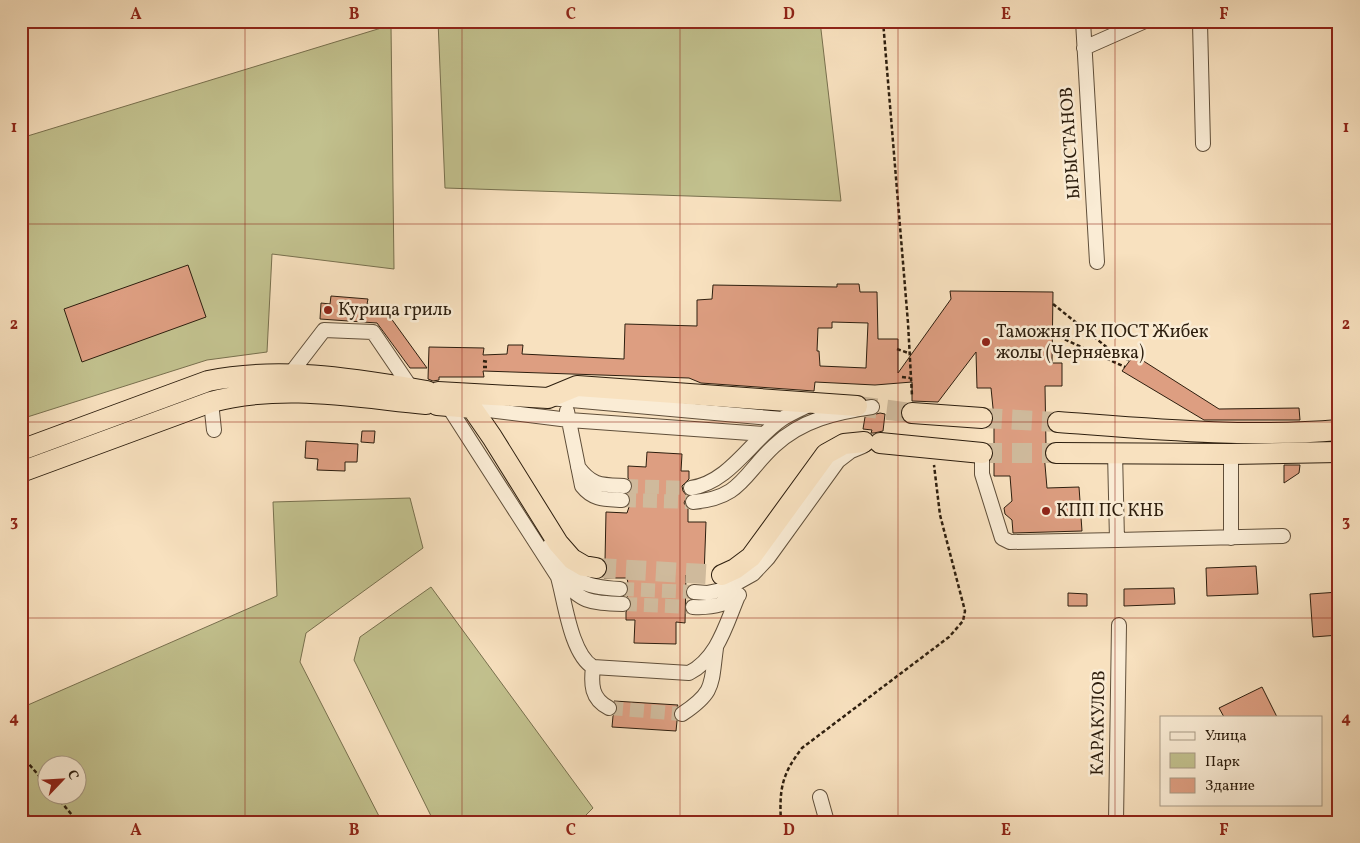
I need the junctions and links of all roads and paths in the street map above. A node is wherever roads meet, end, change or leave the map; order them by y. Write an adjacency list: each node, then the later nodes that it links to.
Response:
1 (882, 21): 27 (path)
2 (1082, 21): 5 (street, ЫРЫСТАНОВ)
3 (1145, 21): 5 (street)
4 (1202, 22): 6 (street)
5 (1084, 48): 7 (street, ЫРЫСТАНОВ)
6 (1204, 144)
7 (1097, 262)
8 (1053, 304): 13 (path)
9 (1053, 334): 17 (path)
10 (897, 349): 11 (path)
11 (911, 354)
12 (483, 361): 14 (path)
13 (1130, 361)
14 (488, 362)
15 (483, 367): 16 (path)
16 (488, 367)
17 (1125, 367)
18 (291, 373): 21 (highway); 21 (street); 37 (highway)
19 (902, 377): 20 (path)
20 (912, 379)
21 (431, 398): 22 (highway); 23 (highway); 26 (highway); 54 (street)
22 (557, 400): 24 (highway); 29 (street); 30 (street)
23 (211, 402): 32 (street); 43 (highway)
24 (814, 403): 25 (highway); 29 (street)
25 (865, 407): 47 (street)
26 (472, 408): 30 (street); 45 (highway)
27 (912, 413): 28 (highway)
28 (982, 418)
29 (782, 419): 34 (street)
30 (569, 420): 34 (street); 46 (street)
31 (1058, 422): 33 (highway)
32 (214, 430)
33 (1339, 430)
34 (764, 434): 44 (street)
35 (872, 442): 36 (highway); 52 (highway); 53 (street)
36 (932, 449): 41 (highway); 70 (path)
37 (21, 450)
38 (1056, 452): 39 (highway)
39 (1115, 452): 42 (highway); 50 (street)
40 (1339, 452): 42 (highway)
41 (982, 453): 50 (street)
42 (1231, 454): 49 (street)
43 (21, 472)
44 (691, 488)
45 (526, 491): 51 (highway); 55 (street)
46 (623, 493)
47 (693, 502)
48 (1283, 536): 49 (street)
49 (1231, 538): 50 (street)
50 (1117, 540)
51 (596, 568)
52 (722, 574)
53 (754, 574): 56 (street); 57 (street)
54 (558, 577): 58 (street); 62 (street)
55 (620, 589)
56 (694, 592)
57 (738, 596): 59 (street); 61 (street)
58 (623, 604)
59 (693, 607)
60 (1119, 624): 72 (street, КАРАКУЛОВ)
61 (716, 647): 62 (street); 64 (street)
62 (593, 667): 63 (street)
63 (609, 708)
64 (682, 714)
65 (21, 755): 66 (path)
66 (38, 775)
67 (820, 796): 71 (street)
68 (64, 806): 69 (path)
69 (78, 822)
70 (781, 822)
71 (827, 822)
72 (1116, 822)

